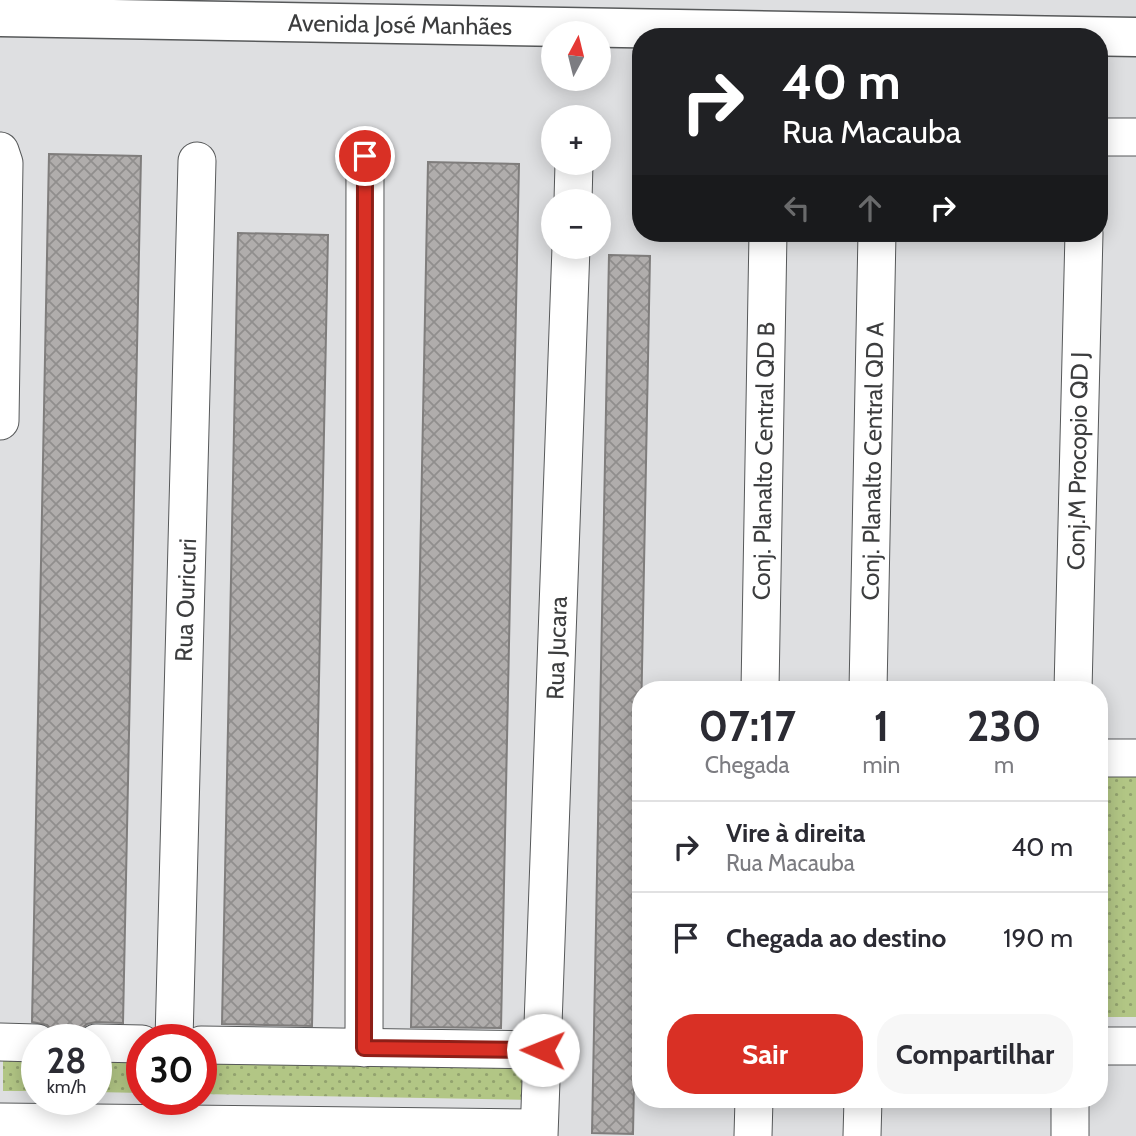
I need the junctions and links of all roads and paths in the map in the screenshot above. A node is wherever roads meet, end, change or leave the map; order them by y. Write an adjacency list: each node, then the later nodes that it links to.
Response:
1 (99, 9): 2 (street, Avenida José Manhães); 3 (street, Avenida José Manhães)
2 (215, 11): 4 (street, Avenida José Manhães)
3 (0, 17)
4 (632, 28)
5 (1108, 37): 6 (street, Avenida José Manhães)
6 (1136, 37)
7 (1108, 137): 8 (street)
8 (1136, 137)
9 (0, 151): 16 (street)
10 (365, 156): 28 (street)
11 (197, 161): 22 (street, Rua Ouricuri)
12 (768, 242): 17 (street, Conj. Planalto Central QD B)
13 (877, 242): 18 (street, Conj. Planalto Central QD A)
14 (1084, 242): 19 (street, Conj.M Procopio QD J)
15 (571, 259): 29 (street, Rua Jucara)
16 (0, 421)
17 (760, 681)
18 (869, 681)
19 (1073, 681)
20 (1108, 758): 21 (street)
21 (1136, 758)
22 (174, 1024)
23 (0, 1042): 24 (street)
24 (21, 1043)
25 (217, 1045): 28 (street)
26 (1108, 1046): 27 (street)
27 (1136, 1046)
28 (364, 1048): 29 (street)
29 (543, 1050): 36 (street, Rua Jucara)
30 (754, 1108): 37 (street)
31 (863, 1108): 38 (street)
32 (1070, 1108): 39 (street)
33 (0, 1122): 34 (street)
34 (173, 1130): 35 (street)
35 (354, 1131): 36 (street)
36 (538, 1132)
37 (753, 1136)
38 (862, 1136)
39 (1070, 1136)

